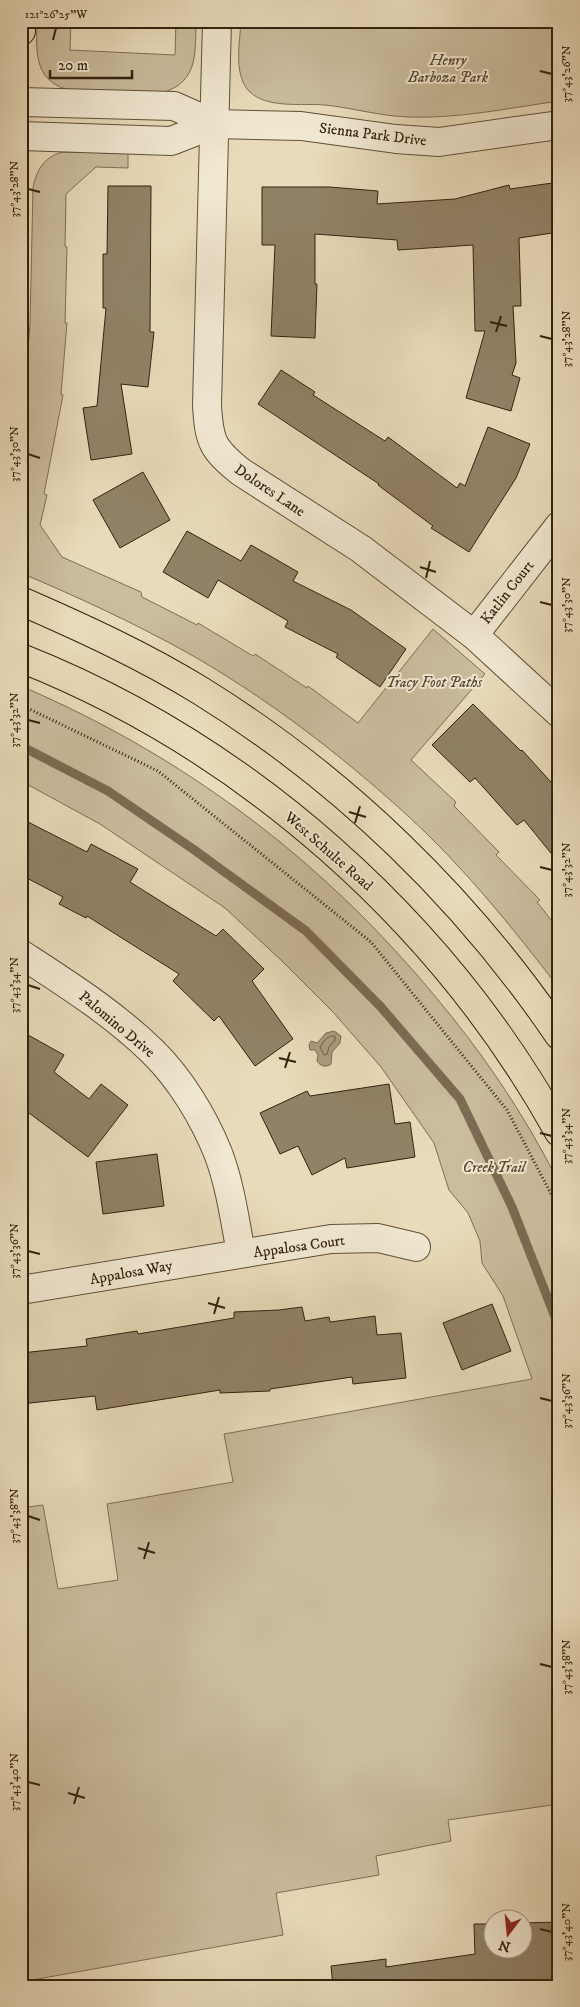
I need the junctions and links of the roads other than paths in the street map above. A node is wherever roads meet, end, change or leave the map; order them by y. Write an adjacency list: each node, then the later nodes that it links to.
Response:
1 (22, 21): 3 (main road)
2 (217, 21): 5 (street, Dolores Lane)
3 (21, 31)
4 (21, 102): 5 (street, Sienna Park Drive)
5 (215, 124): 6 (street, Sienna Park Drive); 7 (street, Sienna Park Drive); 10 (street, Dolores Lane)
6 (559, 125)
7 (21, 136)
8 (559, 526): 10 (street, Katlin Court)
9 (21, 601): 14 (main road)
10 (474, 635): 12 (street, Dolores Lane)
11 (21, 658): 15 (main road, West Schulte Road)
12 (559, 713)
13 (21, 954): 17 (street, Palomino Drive)
14 (559, 1035)
15 (559, 1132)
16 (416, 1247): 17 (street, Appalosa Court)
17 (241, 1253): 18 (street, Appalosa Way)
18 (21, 1290)

